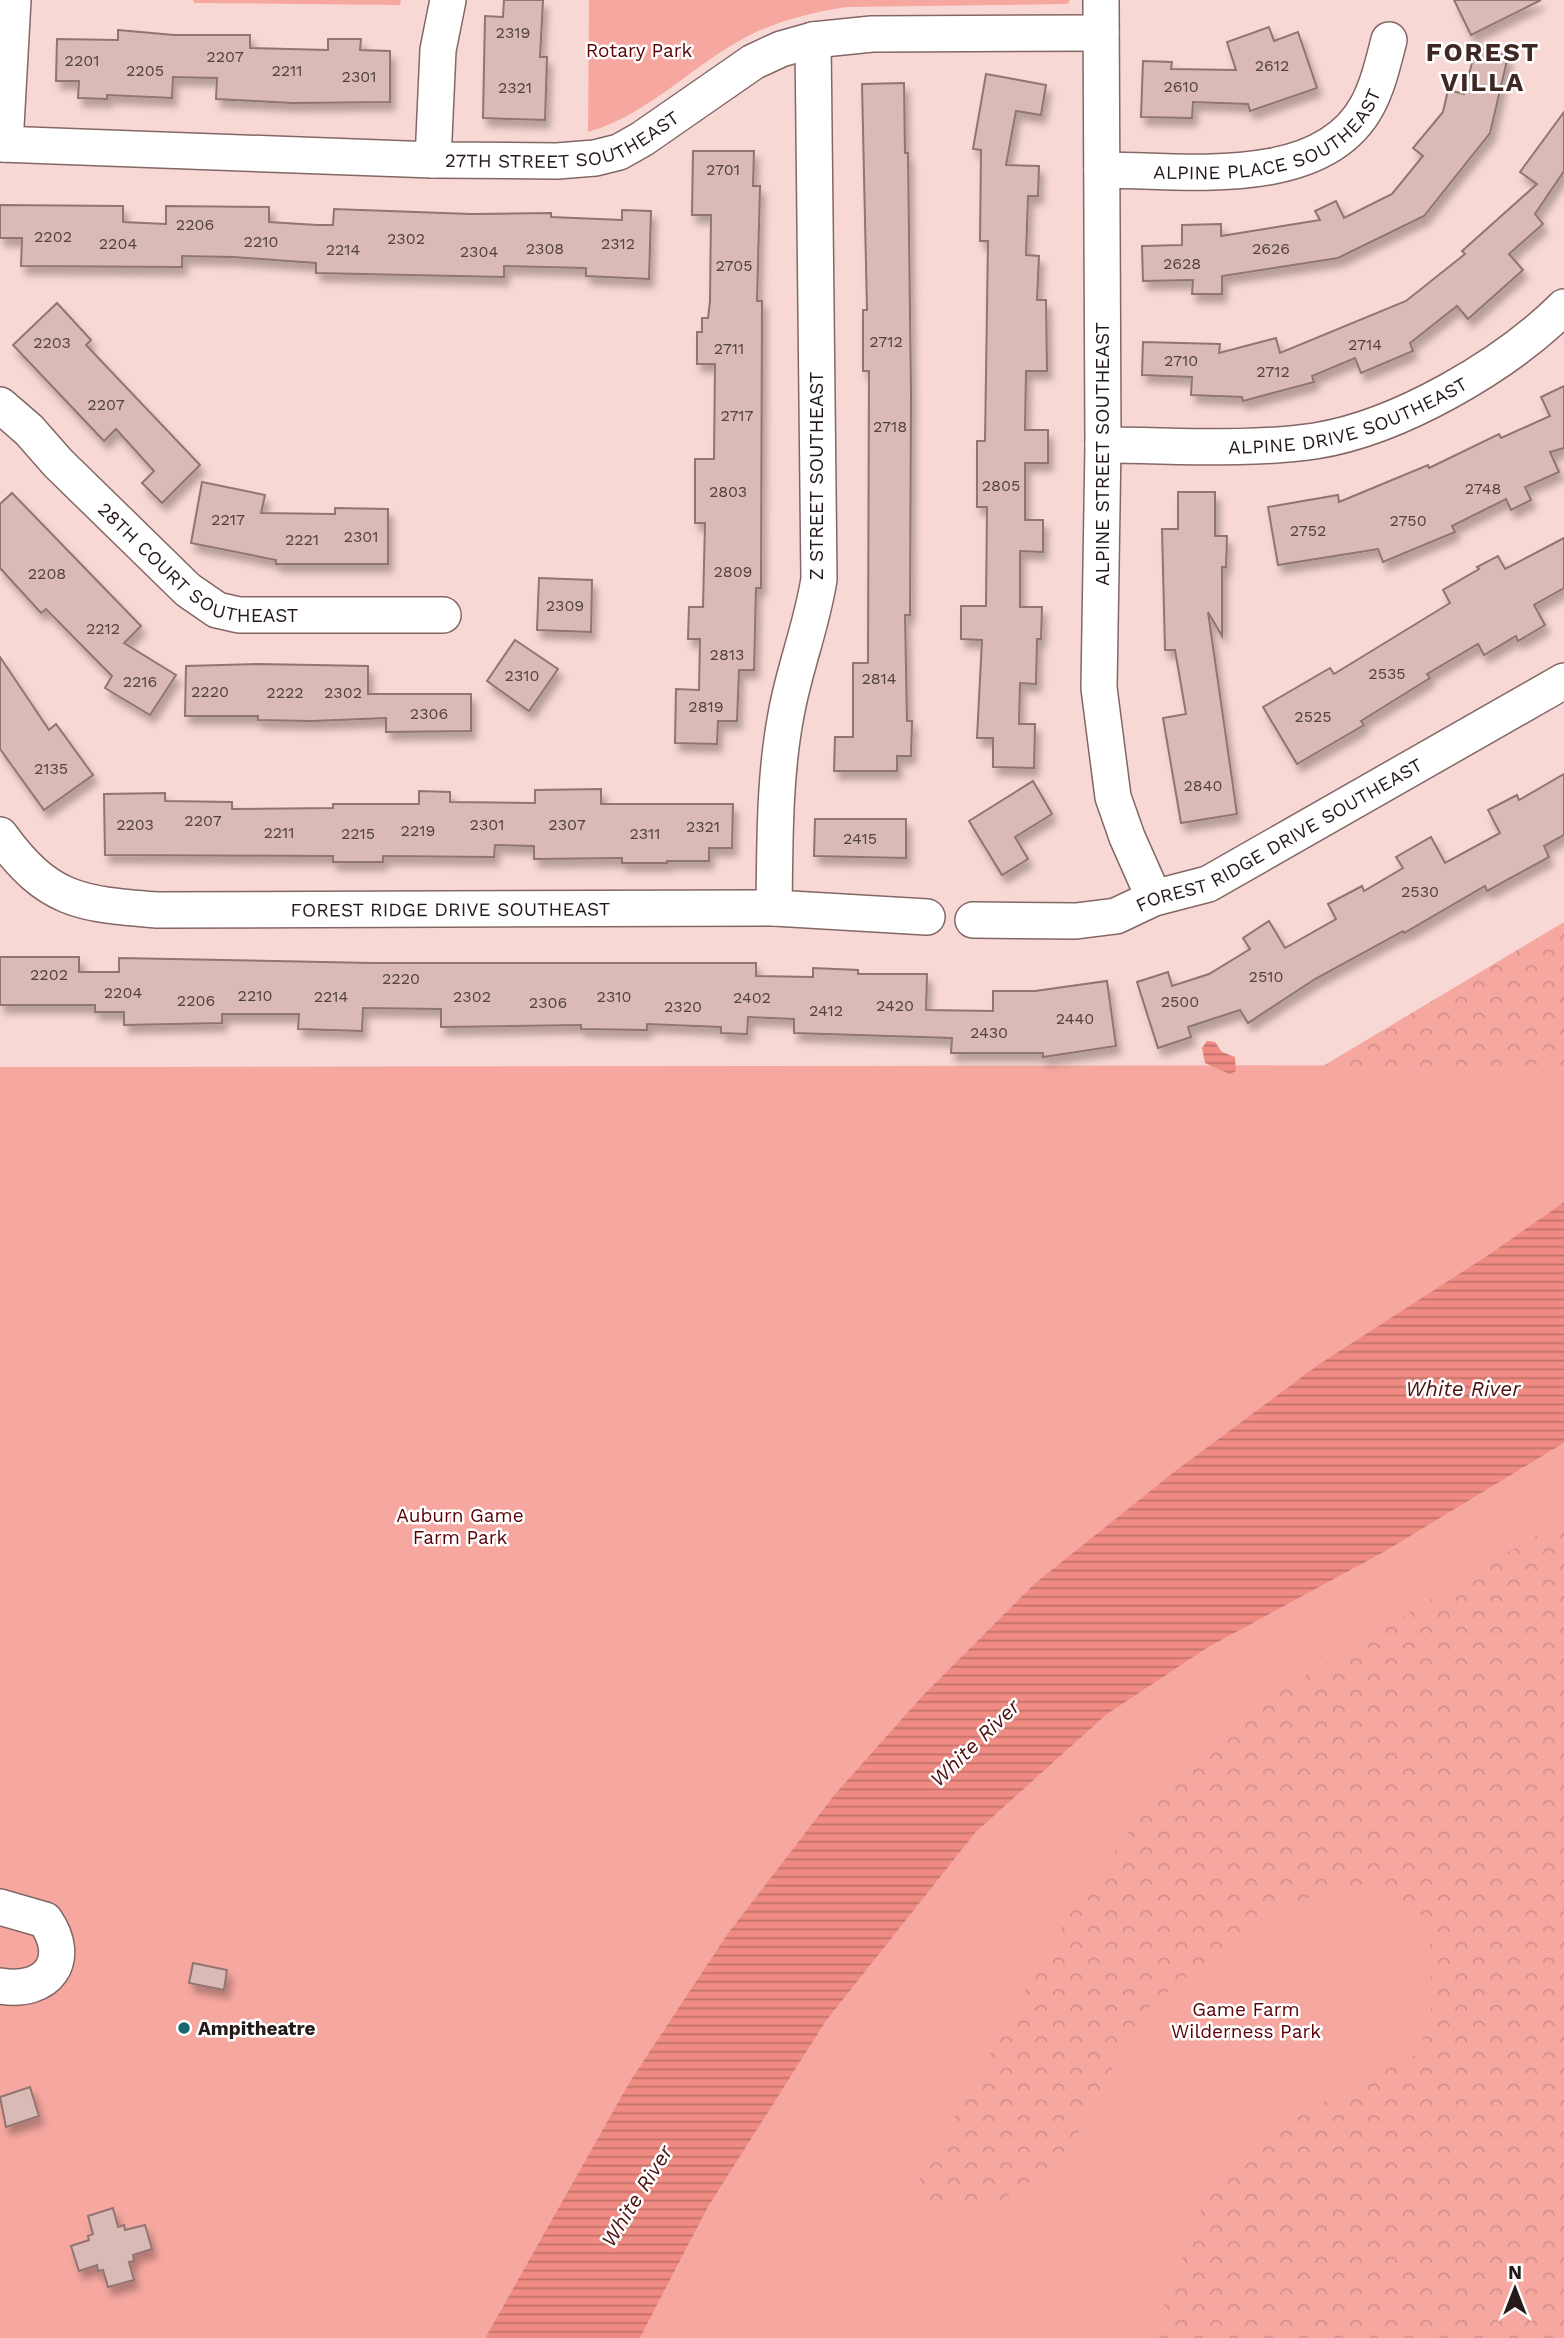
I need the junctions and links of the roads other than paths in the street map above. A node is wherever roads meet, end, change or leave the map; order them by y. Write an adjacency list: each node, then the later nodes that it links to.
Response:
1 (13, 0): 6 (street)
2 (448, 0): 7 (street)
3 (1101, 17): 4 (street, 27TH STREET SOUTHEAST); 8 (street, ALPINE STREET SOUTHEAST)
4 (813, 40): 7 (street, 27TH STREET SOUTHEAST); 16 (street, Z STREET SOUTHEAST)
5 (1389, 40): 8 (street, ALPINE PLACE SOUTHEAST)
6 (2, 144): 7 (street, 27TH STREET SOUTHEAST)
7 (433, 160)
8 (1102, 170): 11 (street, ALPINE STREET SOUTHEAST)
9 (1564, 307): 11 (street, ALPINE DRIVE SOUTHEAST)
10 (0, 405): 12 (street, 28TH COURT SOUTHEAST)
11 (1103, 445): 15 (street, ALPINE STREET SOUTHEAST)
12 (443, 615)
13 (1564, 681): 15 (street, FOREST RIDGE DRIVE SOUTHEAST)
14 (0, 835): 16 (street, FOREST RIDGE DRIVE SOUTHEAST)
15 (1154, 898): 18 (street, FOREST RIDGE DRIVE SOUTHEAST)
16 (774, 908): 17 (street, FOREST RIDGE DRIVE SOUTHEAST)
17 (927, 917)
18 (972, 920)
19 (0, 1907): 20 (street)
20 (0, 1986)

